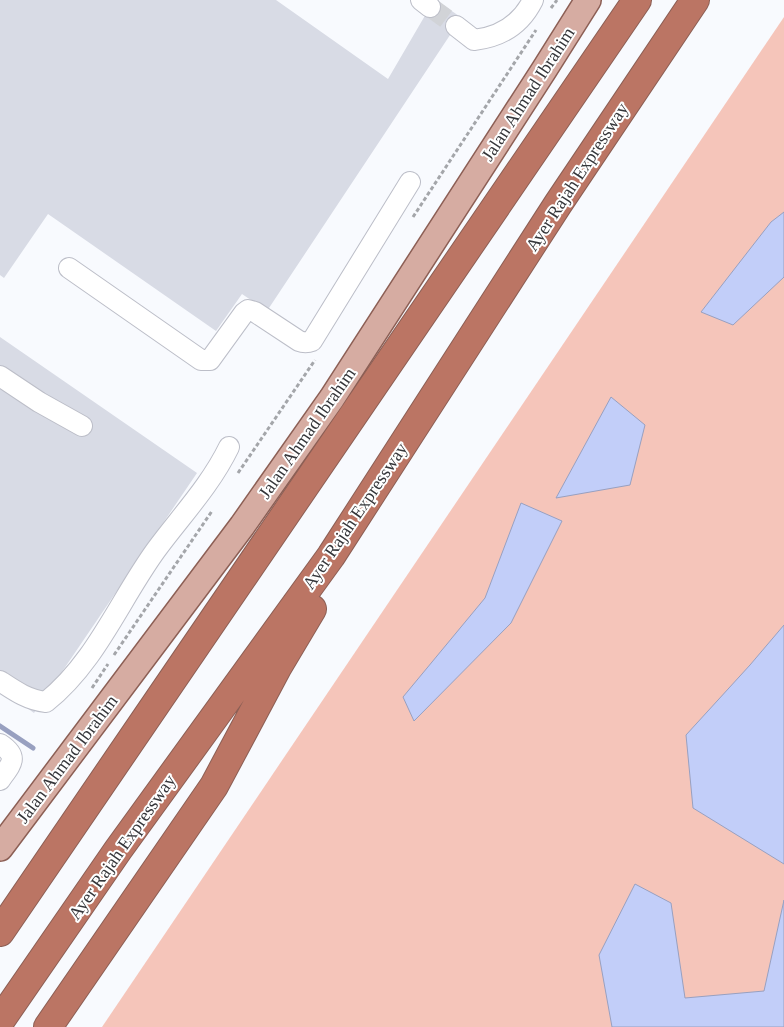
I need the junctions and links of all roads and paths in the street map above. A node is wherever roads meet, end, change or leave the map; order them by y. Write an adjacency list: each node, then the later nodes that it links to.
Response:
1 (533, 0): 8 (lane)
2 (556, 0): 6 (path)
3 (588, 0): 24 (main road, Jalan Ahmad Ibrahim)
4 (637, 0): 23 (highway)
5 (695, 0): 18 (highway, Ayer Rajah Expressway)
6 (551, 8)
7 (540, 25): 10 (path)
8 (456, 26)
9 (410, 182): 11 (lane)
10 (410, 221)
11 (69, 268)
12 (320, 352): 16 (path)
13 (0, 376): 14 (lane)
14 (82, 426)
15 (229, 447): 19 (lane)
16 (237, 475)
17 (214, 508): 20 (path)
18 (331, 556): 27 (highway, Ayer Rajah Expressway); 28 (highway)
19 (0, 681)
20 (86, 696)
21 (0, 744): 22 (lane)
22 (0, 780)
23 (75, 820): 25 (highway); 26 (highway)
24 (0, 848)
25 (0, 913)
26 (0, 932)
27 (0, 1021)
28 (48, 1027)

